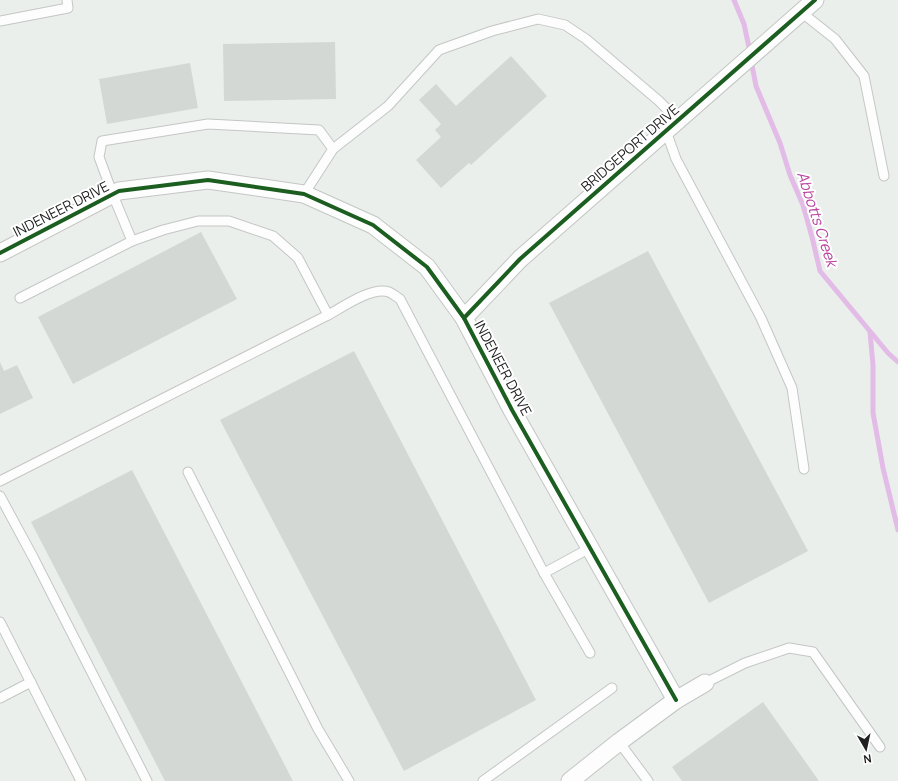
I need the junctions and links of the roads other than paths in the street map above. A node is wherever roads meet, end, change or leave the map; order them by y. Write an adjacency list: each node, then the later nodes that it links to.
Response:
1 (67, 0): 4 (lane)
2 (815, 0): 3 (street, BRIDGEPORT DRIVE)
3 (801, 12): 5 (street, BRIDGEPORT DRIVE); 7 (lane)
4 (0, 21)
5 (672, 125): 6 (lane); 14 (street, BRIDGEPORT DRIVE); 15 (lane)
6 (333, 149): 8 (lane); 9 (lane)
7 (884, 176)
8 (304, 194): 9 (street, INDENEER DRIVE); 14 (street, INDENEER DRIVE)
9 (113, 195): 10 (lane); 11 (street, INDENEER DRIVE)
10 (132, 241): 12 (lane); 13 (lane)
11 (0, 253)
12 (20, 298)
13 (328, 315): 17 (lane); 20 (lane)
14 (464, 318): 19 (street, INDENEER DRIVE)
15 (804, 469)
16 (188, 472): 33 (lane)
17 (0, 481)
18 (0, 496): 32 (lane)
19 (590, 548): 20 (lane); 27 (street, INDENEER DRIVE)
20 (544, 573): 22 (lane)
21 (0, 622): 23 (lane)
22 (590, 653)
23 (31, 682): 26 (lane); 31 (lane)
24 (705, 683): 27 (street); 29 (lane)
25 (612, 688): 34 (lane)
26 (0, 698)
27 (676, 700): 28 (street)
28 (619, 742): 30 (street); 35 (lane)
29 (880, 747)
30 (574, 780)
31 (81, 781)
32 (147, 781)
33 (349, 781)
34 (482, 781)
35 (648, 781)

